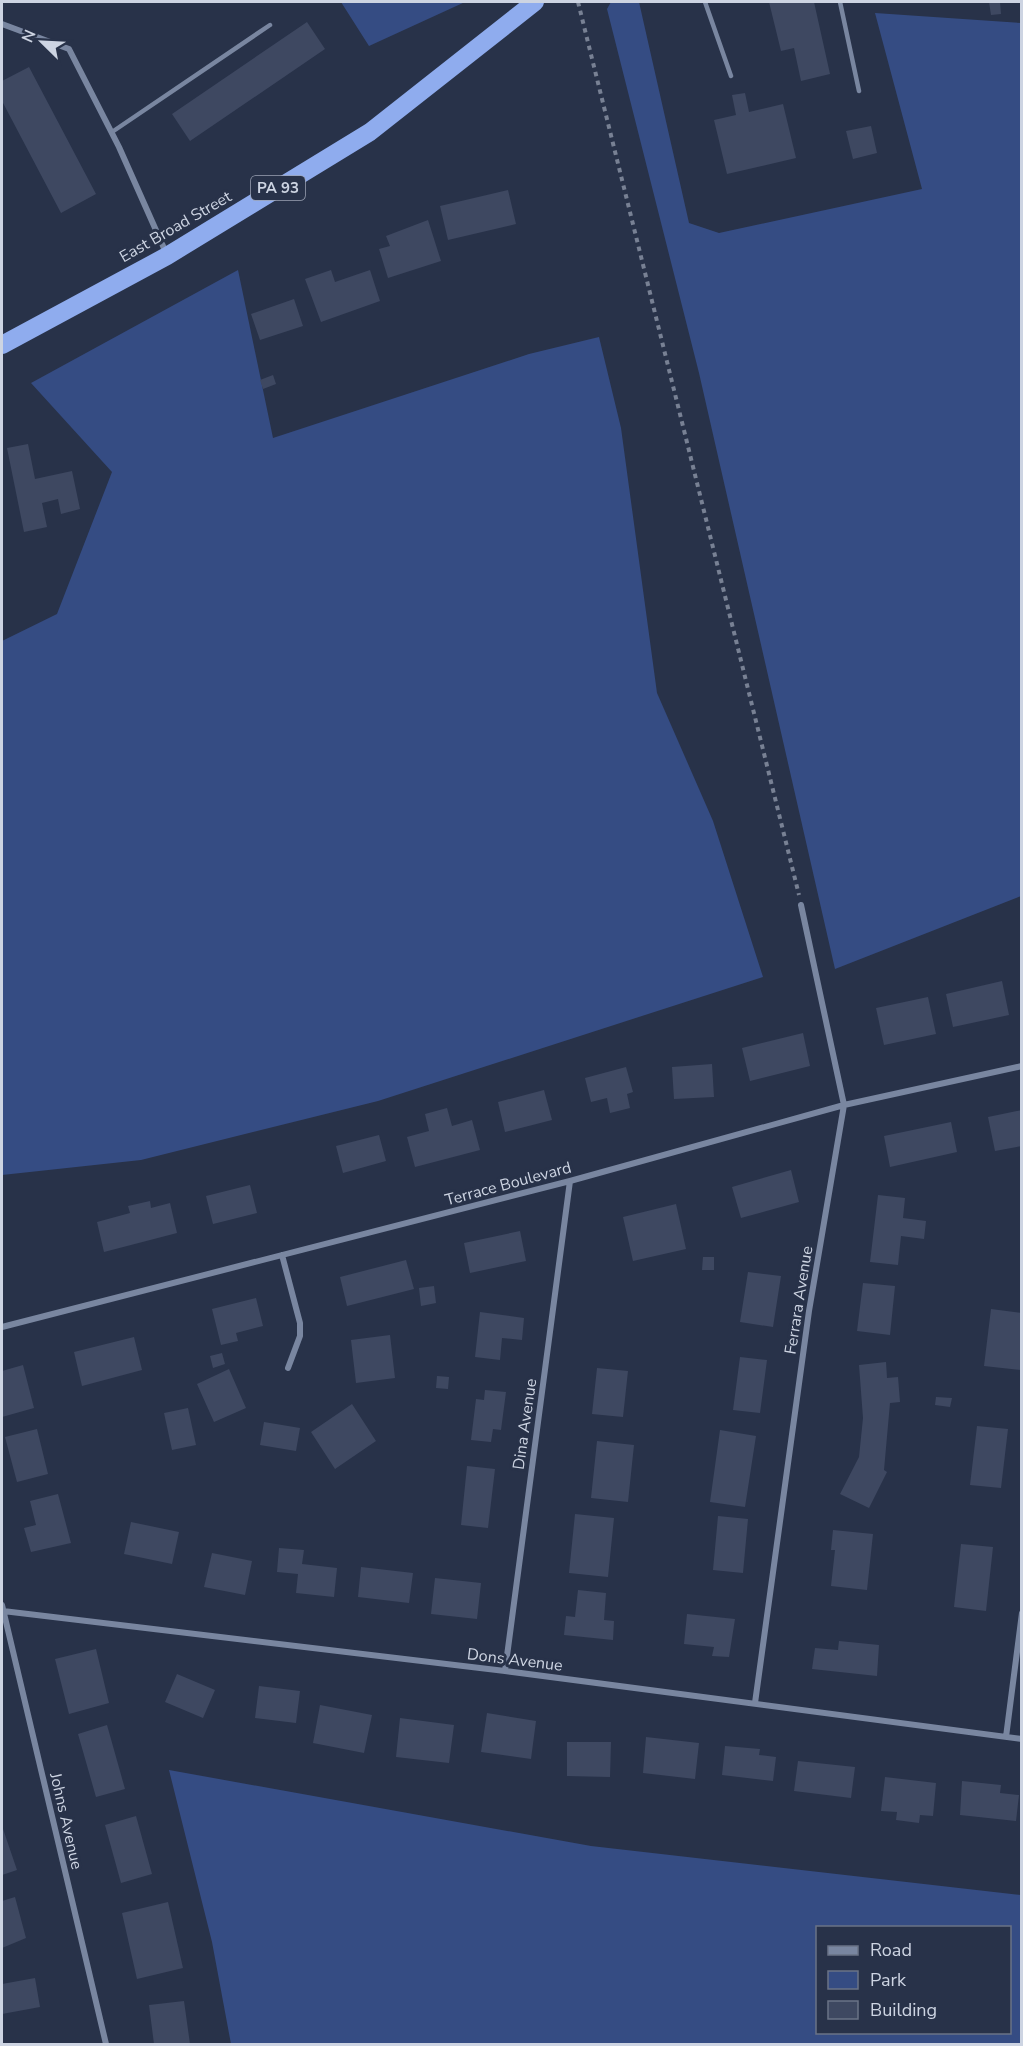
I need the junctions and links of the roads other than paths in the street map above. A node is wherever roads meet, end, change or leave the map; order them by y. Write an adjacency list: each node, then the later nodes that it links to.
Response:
1 (535, 2): 9 (highway, East Broad Street / PA 93)
2 (705, 2): 6 (lane)
3 (840, 2): 7 (lane)
4 (2, 24): 8 (street)
5 (270, 25): 8 (lane)
6 (731, 76)
7 (859, 91)
8 (112, 132): 9 (street)
9 (167, 256): 10 (highway, East Broad Street / PA 93)
10 (2, 345)
11 (801, 905): 13 (street, Ferrara Avenue)
12 (1022, 1066): 13 (street, Terrace Boulevard)
13 (844, 1105): 14 (street, Terrace Boulevard); 21 (street, Ferrara Avenue)
14 (570, 1181): 15 (street, Terrace Boulevard); 20 (street, Dina Avenue)
15 (282, 1255): 16 (street, Terrace Boulevard); 17 (street)
16 (2, 1327)
17 (288, 1368)
18 (2, 1608): 20 (street, Dons Avenue); 24 (street, Johns Avenue)
19 (1022, 1613): 22 (street)
20 (504, 1671): 21 (street, Dons Avenue)
21 (755, 1703): 22 (street, Dons Avenue)
22 (1006, 1737): 23 (street, Dons Avenue)
23 (1022, 1739)
24 (106, 2044)

